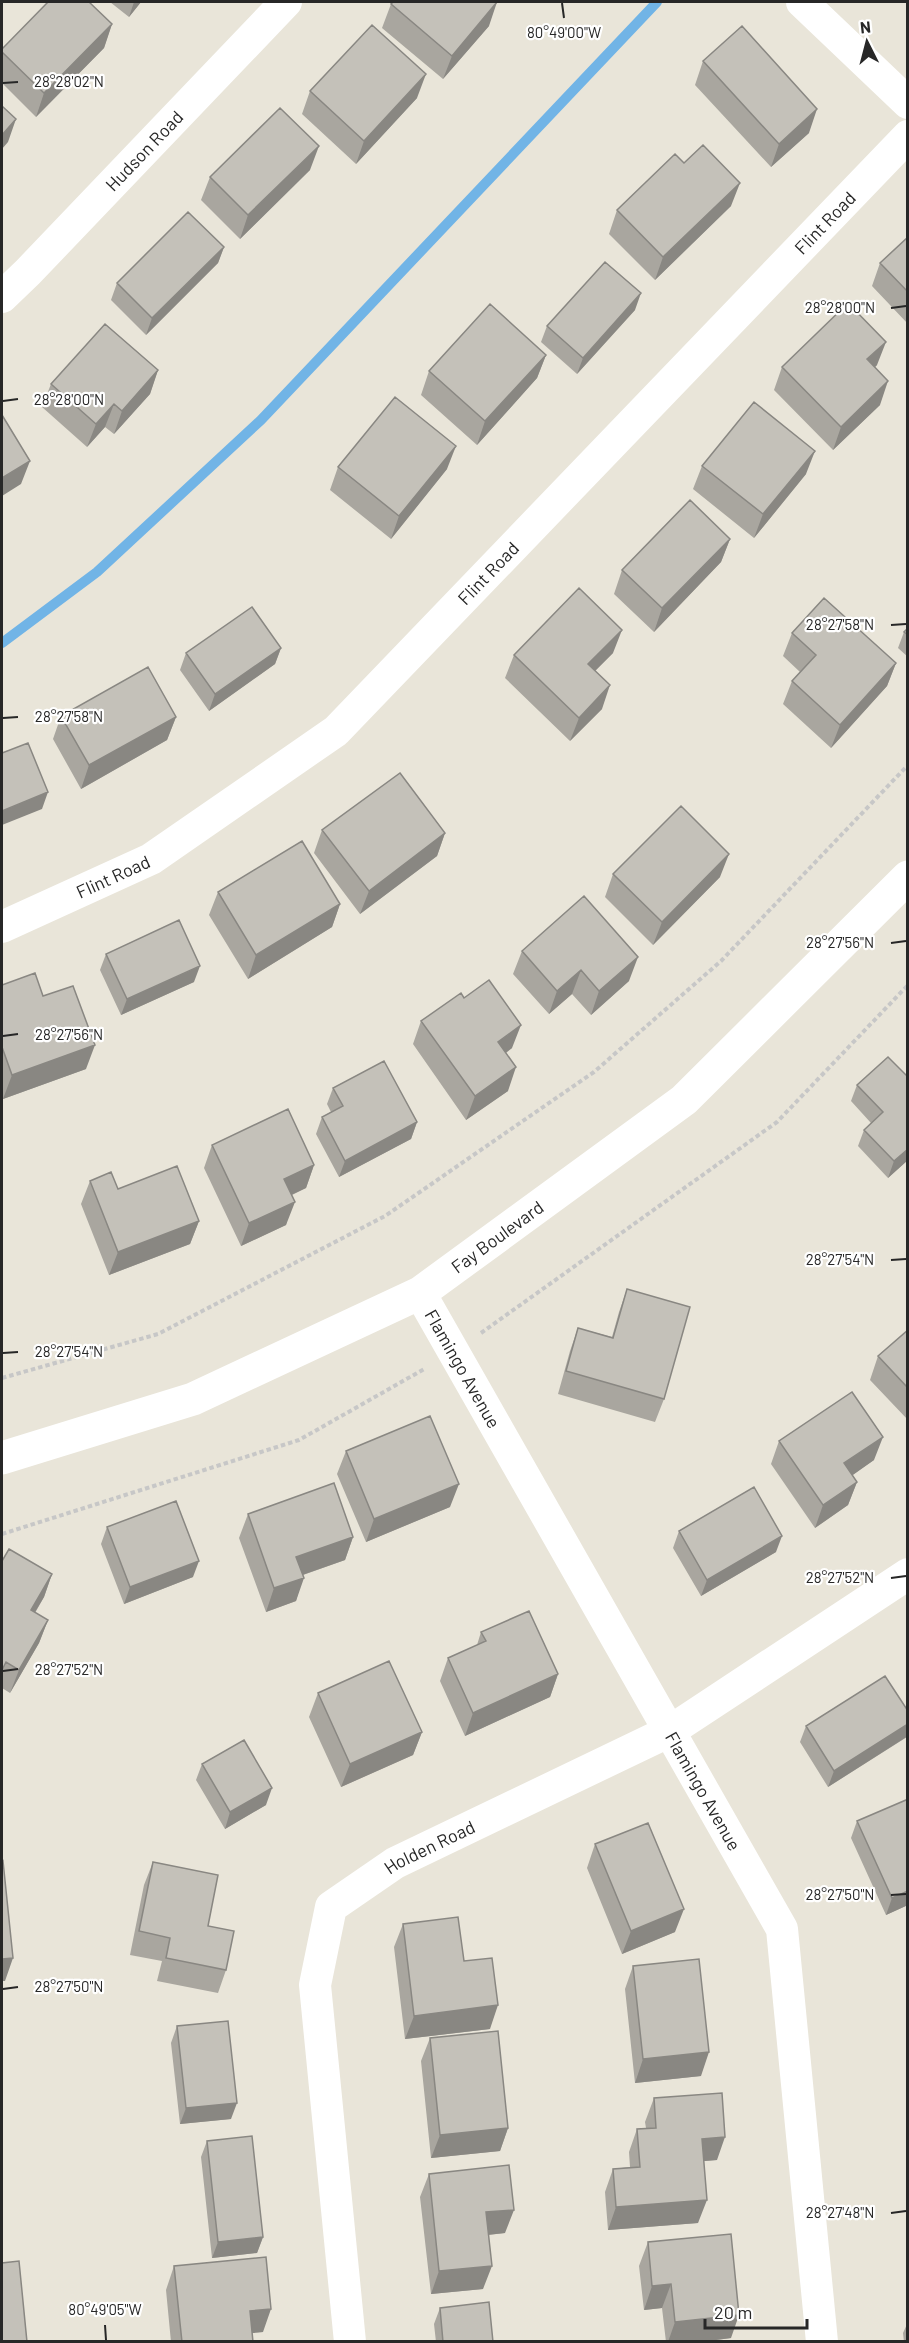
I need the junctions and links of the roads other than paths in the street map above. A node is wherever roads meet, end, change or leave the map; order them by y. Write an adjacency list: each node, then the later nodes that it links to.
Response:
1 (285, 2): 5 (street, Hudson Road)
2 (802, 2): 3 (street)
3 (908, 103)
4 (908, 136): 7 (street, Flint Road)
5 (2, 297)
6 (908, 877): 8 (street, Fay Boulevard)
7 (2, 927)
8 (420, 1293): 9 (street, Fay Boulevard); 11 (street, Flamingo Avenue)
9 (2, 1458)
10 (908, 1574): 11 (street, Holden Road)
11 (670, 1731): 12 (street, Holden Road); 13 (street, Flamingo Avenue)
12 (350, 2342)
13 (822, 2342)

